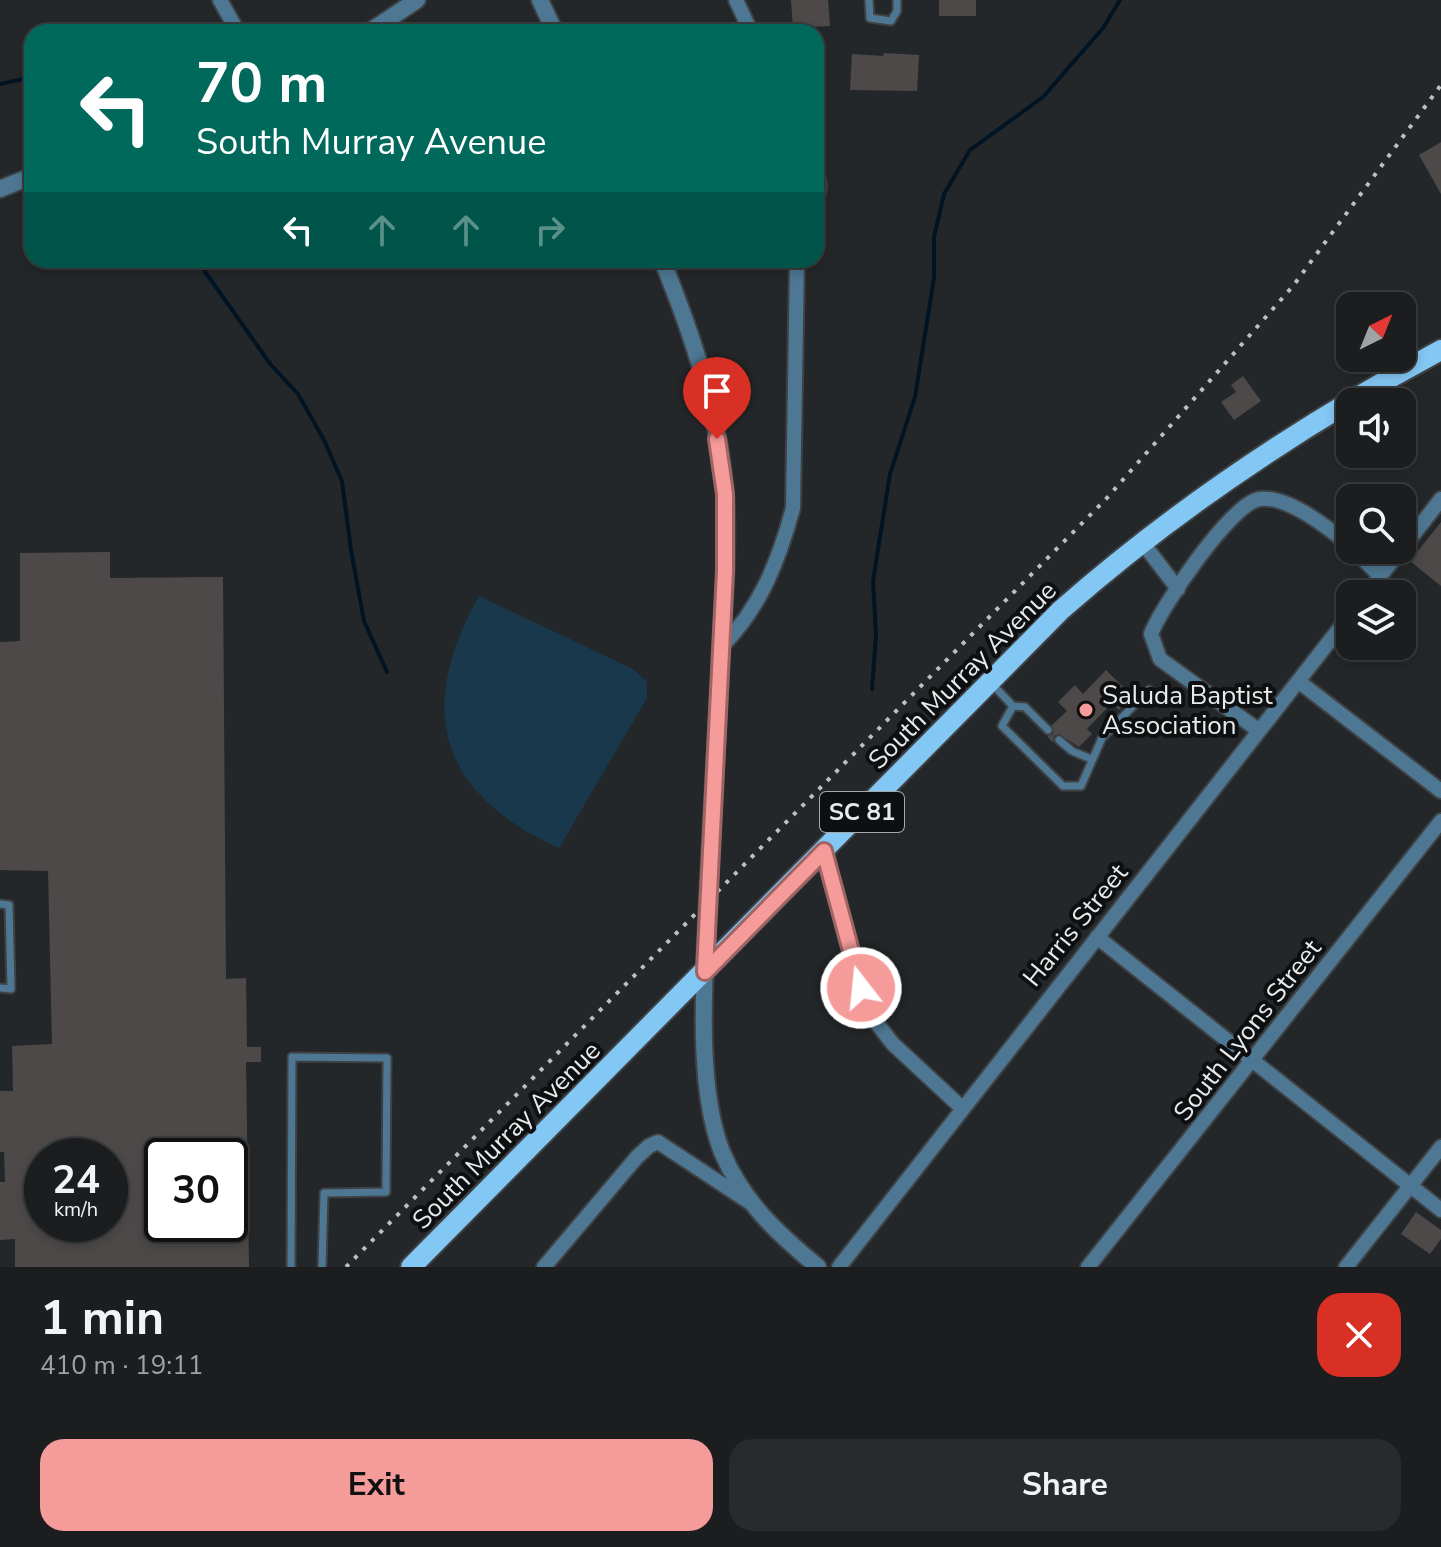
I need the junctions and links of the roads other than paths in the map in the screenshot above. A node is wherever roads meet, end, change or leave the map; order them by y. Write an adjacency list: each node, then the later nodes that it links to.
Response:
1 (220, 0): 7 (street)
2 (417, 0): 8 (street)
3 (540, 0): 9 (street)
4 (736, 0): 10 (street)
5 (869, 0): 6 (lane)
6 (897, 0)
7 (234, 24)
8 (381, 24)
9 (551, 24)
10 (747, 24)
11 (24, 178): 12 (street)
12 (1, 185)
13 (665, 268): 26 (street)
14 (797, 268): 26 (street)
15 (1441, 350): 19 (main road, South Murray Avenue / SC 81)
16 (1441, 499): 17 (street)
17 (1416, 531)
18 (1336, 535): 24 (street)
19 (1142, 542): 24 (street); 28 (main road, South Murray Avenue / SC 81)
20 (1368, 564): 22 (street)
21 (1390, 564): 22 (street)
22 (1380, 576): 23 (street)
23 (1377, 580)
24 (1178, 589): 32 (street)
25 (1336, 633): 27 (street, Harris Street)
26 (721, 647): 40 (street)
27 (1298, 681): 32 (street, Harris Street); 35 (street)
28 (990, 682): 30 (lane); 37 (main road, South Murray Avenue / SC 81)
29 (1149, 690): 34 (lane)
30 (1013, 706): 31 (lane); 34 (lane)
31 (1048, 730)
32 (1258, 730): 39 (street, Harris Street)
33 (1059, 740): 34 (lane)
34 (1091, 759)
35 (1441, 791)
36 (1441, 821): 42 (street, South Lyons Street)
37 (824, 851): 40 (main road, South Murray Avenue / SC 81); 43 (street)
38 (0, 904): 41 (lane)
39 (1097, 937): 42 (street); 43 (street, Harris Street)
40 (705, 972): 46 (street); 50 (main road, South Murray Avenue / SC 81)
41 (0, 988)
42 (1252, 1062): 45 (street); 54 (street, South Lyons Street)
43 (962, 1108): 53 (street, Harris Street)
44 (1441, 1147): 45 (street)
45 (1410, 1185): 47 (street); 55 (street)
46 (751, 1203): 51 (street); 52 (street)
47 (1441, 1210)
48 (291, 1267): 49 (lane)
49 (322, 1267)
50 (411, 1267)
51 (544, 1267)
52 (818, 1267)
53 (839, 1267)
54 (1088, 1267)
55 (1346, 1267)

